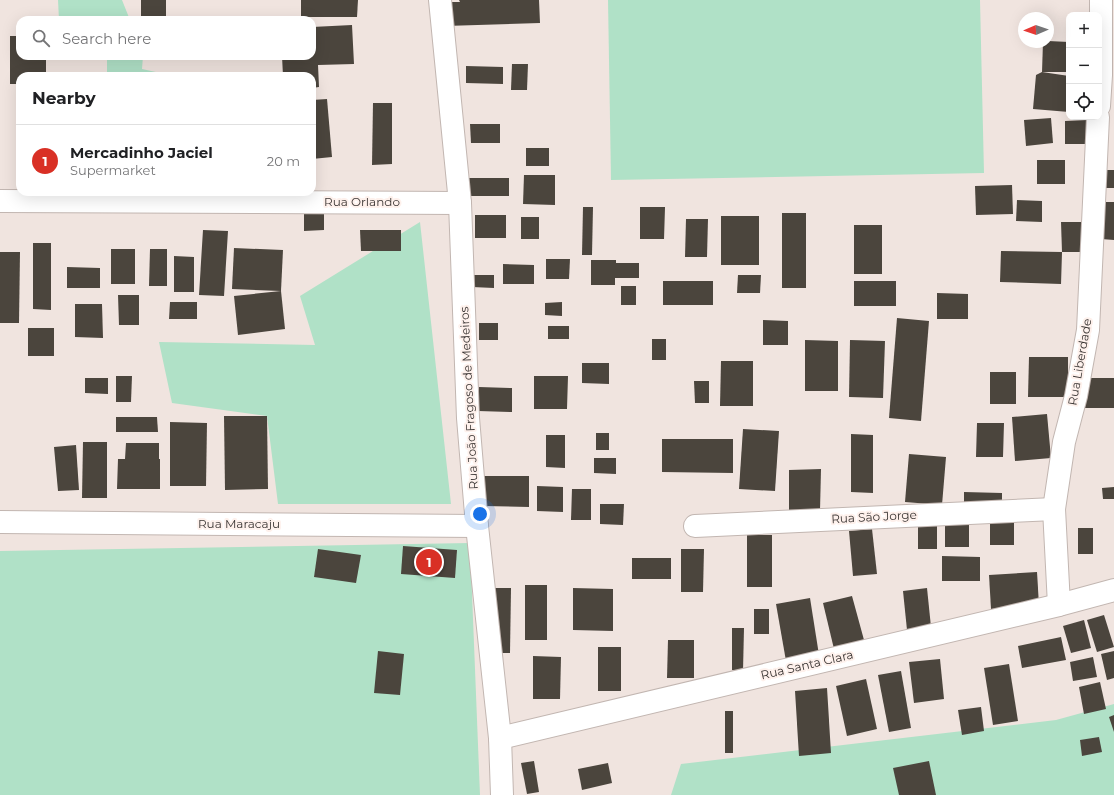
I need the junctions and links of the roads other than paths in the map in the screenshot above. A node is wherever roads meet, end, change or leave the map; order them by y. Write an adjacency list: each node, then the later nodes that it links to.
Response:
1 (440, 0): 6 (street, Rua João Fragoso de Medeiros)
2 (1101, 0): 3 (street)
3 (1100, 84)
4 (1098, 120): 7 (street, Rua Liberdade)
5 (0, 201): 6 (street, Rua Orlando)
6 (460, 203): 9 (street, Rua João Fragoso de Medeiros)
7 (1054, 509): 10 (street, Rua São Jorge); 12 (street, Rua Liberdade)
8 (0, 522): 9 (street, Rua Maracaju)
9 (477, 526): 13 (street, Rua João Fragoso de Medeiros)
10 (695, 526)
11 (1114, 590): 12 (street, Rua Santa Clara)
12 (1059, 605): 13 (street, Rua Santa Clara)
13 (500, 738): 14 (street, Rua João Fragoso de Medeiros)
14 (502, 795)

